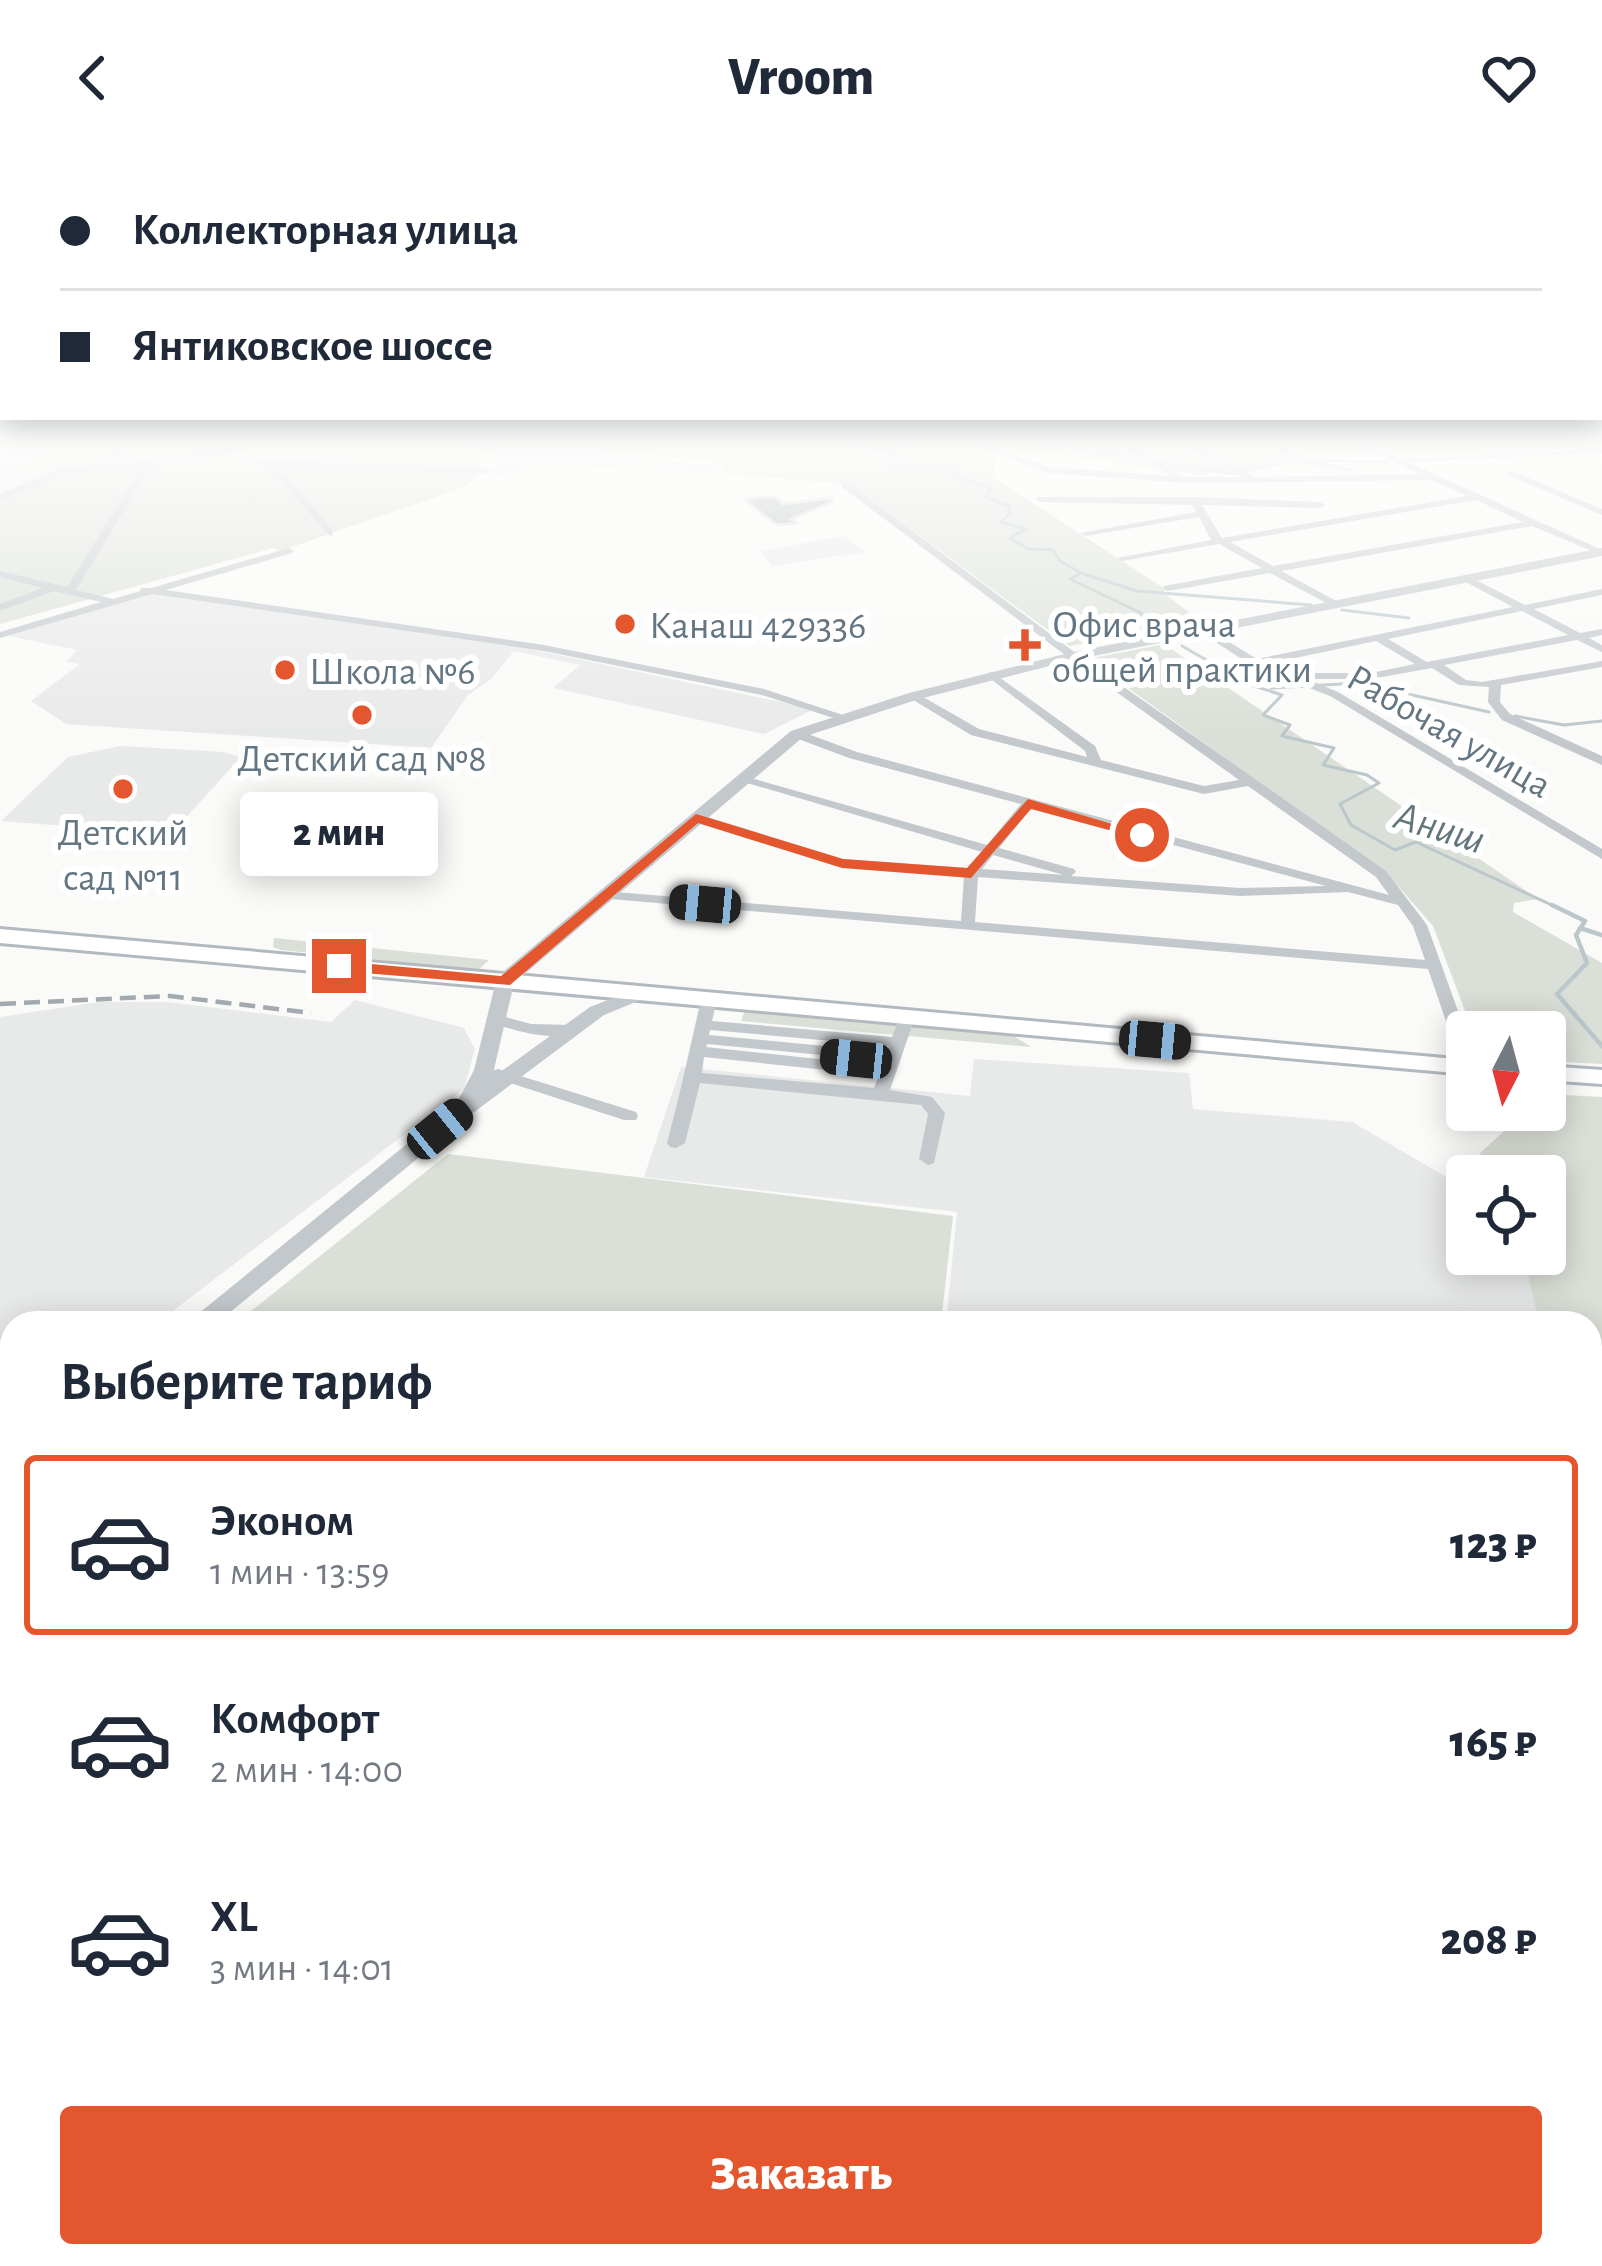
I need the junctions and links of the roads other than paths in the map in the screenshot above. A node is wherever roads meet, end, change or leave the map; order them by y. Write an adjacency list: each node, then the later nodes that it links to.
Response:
1 (102, 539): 15 (street)
2 (919, 539): 28 (street)
3 (1230, 539): 6 (street)
4 (1440, 539): 10 (street)
5 (1570, 539): 8 (street)
6 (1221, 541): 9 (street); 10 (street)
7 (289, 550): 16 (street)
8 (1601, 553): 12 (street)
9 (1122, 558)
10 (1269, 570): 14 (street); 19 (street)
11 (0, 574): 13 (street)
12 (1466, 578): 19 (street); 21 (street)
13 (57, 586): 15 (street); 20 (street)
14 (1168, 588)
15 (71, 590): 18 (street)
16 (145, 590): 18 (street); 36 (street)
17 (1602, 592): 21 (street)
18 (109, 601): 24 (street)
19 (1334, 604): 22 (street)
20 (0, 608)
21 (1524, 608): 25 (street); 26 (street)
22 (1202, 630): 28 (street); 29 (street, Рабочая улица)
23 (1602, 632): 25 (street)
24 (0, 634)
25 (1579, 637): 27 (street); 31 (street)
26 (1378, 638): 29 (street); 31 (street)
27 (1602, 649)
28 (1073, 656): 33 (street); 41 (street)
29 (1255, 663): 32 (street, Рабочая улица)
30 (1602, 664): 34 (street)
31 (1430, 665): 32 (street); 34 (street)
32 (1270, 670): 45 (street, Рабочая улица)
33 (992, 675): 35 (street); 39 (street)
34 (1495, 684): 38 (street)
35 (914, 696): 36 (street); 39 (street)
36 (843, 717): 37 (street)
37 (797, 734): 40 (street); 42 (street)
38 (1602, 761)
39 (1095, 763): 41 (street)
40 (743, 779): 43 (street); 44 (street)
41 (1253, 782): 50 (street)
42 (1028, 804): 44 (street); 48 (street)
43 (696, 818): 46 (street); 49 (street)
44 (989, 850): 46 (street); 47 (street)
45 (1602, 855)
46 (971, 873): 47 (street); 51 (street)
47 (1108, 884): 48 (street)
48 (1343, 890): 50 (street)
49 (604, 895): 51 (street); 54 (street)
50 (1401, 902): 53 (street)
51 (968, 926): 53 (street)
52 (0, 936): 54 (main road)
53 (1435, 965): 57 (street)
54 (504, 981): 55 (main road); 58 (street)
55 (596, 1000): 56 (main road); 59 (street)
56 (709, 1000): 60 (main road); 60 (street)
57 (1450, 1011)
58 (494, 1019): 59 (street); 62 (street)
59 (570, 1030): 62 (street)
60 (794, 1055): 61 (main road); 66 (street); 67 (street)
61 (1446, 1063)
62 (496, 1073): 65 (street); 68 (street)
63 (1566, 1074): 64 (main road)
64 (1602, 1077)
65 (631, 1115)
66 (676, 1143)
67 (928, 1159)
68 (215, 1311)

